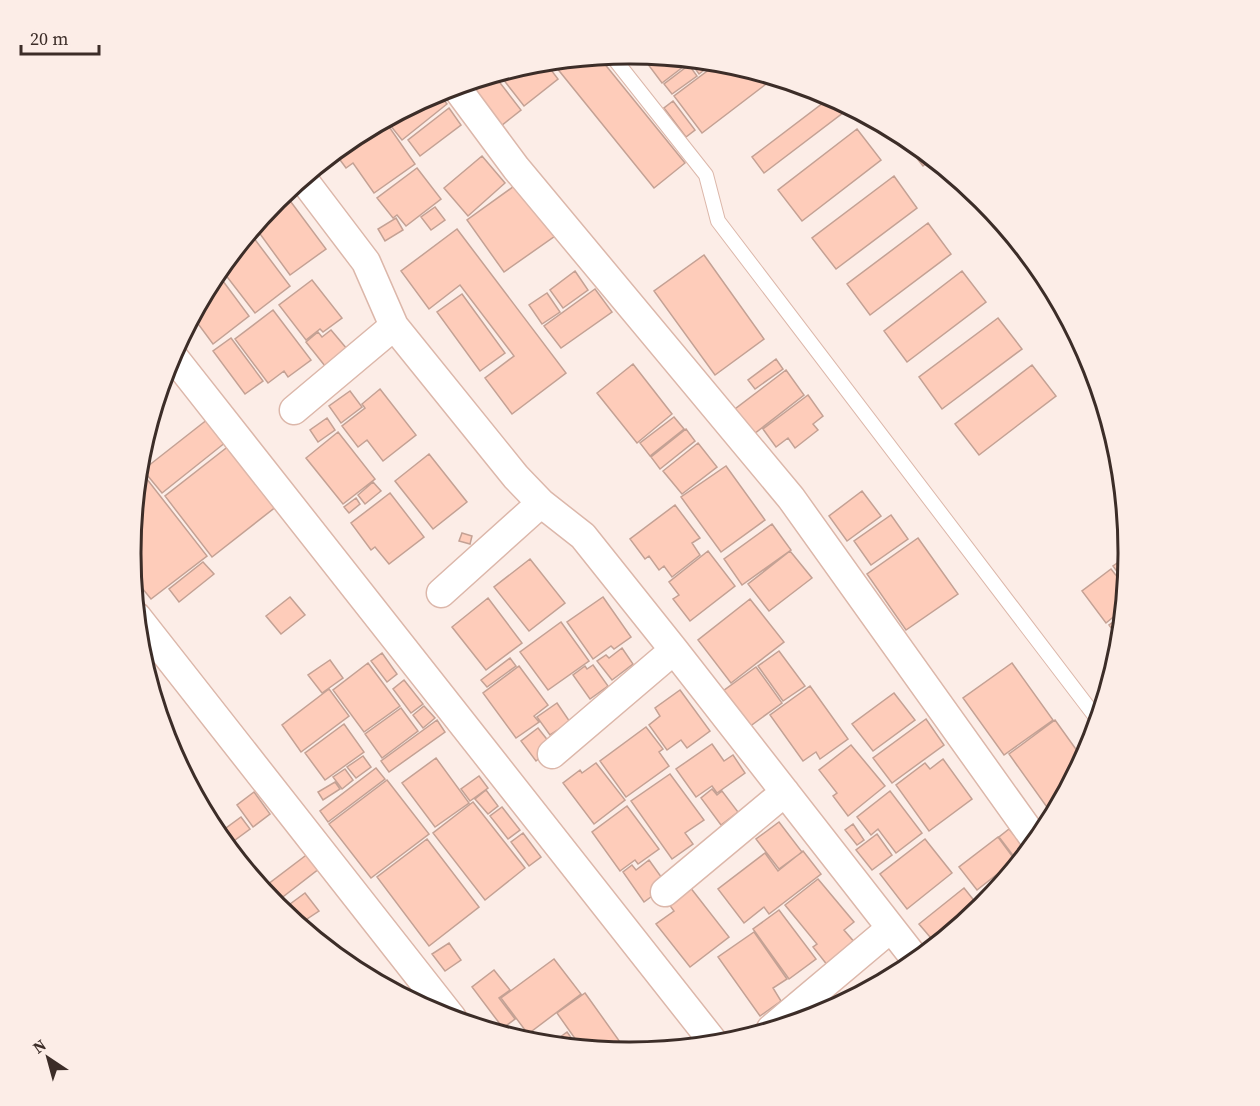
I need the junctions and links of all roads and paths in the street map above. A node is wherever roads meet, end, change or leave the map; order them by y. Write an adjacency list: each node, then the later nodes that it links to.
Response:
1 (619, 65): 11 (lane)
2 (462, 95): 14 (street)
3 (308, 186): 4 (street)
4 (394, 326): 6 (street); 7 (street)
5 (179, 365): 20 (street)
6 (294, 410)
7 (541, 503): 8 (street); 10 (street)
8 (441, 593)
9 (148, 631): 18 (street)
10 (674, 650): 12 (street); 13 (street)
11 (1092, 712)
12 (552, 754)
13 (785, 792): 15 (street); 16 (street)
14 (1030, 833)
15 (665, 892)
16 (891, 928): 17 (street); 19 (street)
17 (910, 953)
18 (440, 1003)
19 (786, 1016)
20 (708, 1035)

